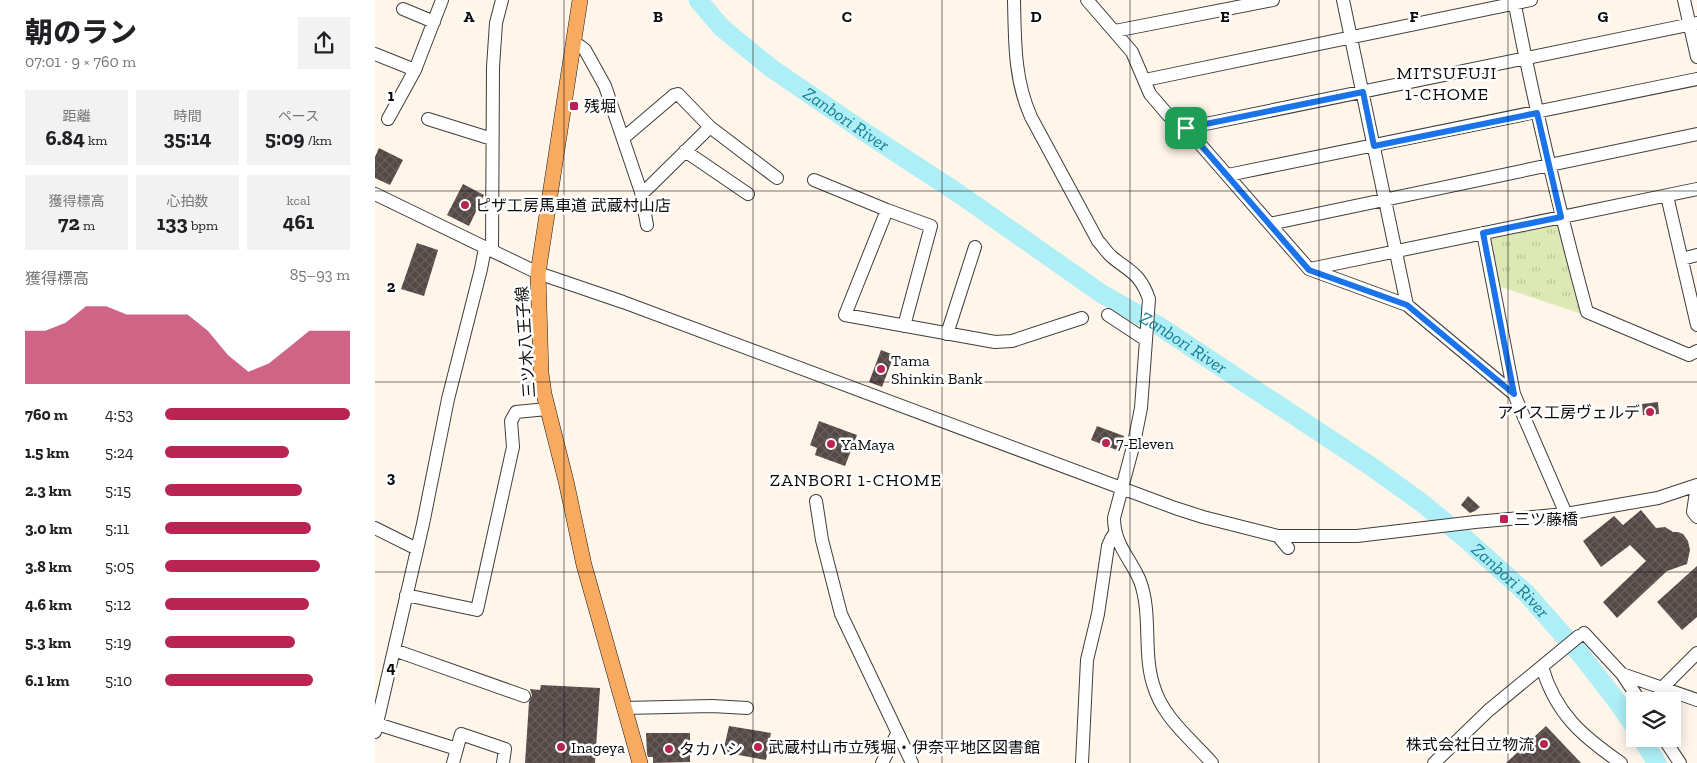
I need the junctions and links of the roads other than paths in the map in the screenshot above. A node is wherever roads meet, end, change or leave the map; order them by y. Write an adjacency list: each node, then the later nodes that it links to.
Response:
1 (442, 0): 12 (street)
2 (501, 0): 31 (street)
3 (580, 0): 16 (main road, 三ツ木八王子線)
4 (1014, 0): 62 (street)
5 (1087, 0): 14 (street)
6 (1273, 0): 14 (street)
7 (1343, 0): 15 (street)
8 (1531, 0): 10 (street)
9 (1685, 0): 13 (street)
10 (1515, 2): 15 (street); 19 (street)
11 (403, 9): 12 (street)
12 (433, 22): 20 (street)
13 (1693, 23): 18 (street); 19 (street)
14 (1115, 31): 22 (street)
15 (1351, 38): 22 (street); 23 (street)
16 (574, 44): 30 (street); 55 (main road, 三ツ木八王子線)
17 (375, 54): 20 (street)
18 (1697, 57)
19 (1525, 58): 23 (street); 24 (street)
20 (415, 70): 25 (street)
21 (1697, 78): 24 (street)
22 (1145, 80): 28 (street)
23 (1363, 92): 28 (street); 32 (street)
24 (1537, 113): 32 (street); 34 (street)
25 (388, 119)
26 (428, 119): 31 (street)
27 (710, 127): 30 (street); 33 (street); 36 (street)
28 (1186, 128): 35 (street)
29 (1697, 134): 34 (street)
30 (622, 136): 39 (street)
31 (492, 139): 50 (street)
32 (1374, 146): 35 (street); 43 (street)
33 (685, 151): 39 (street); 41 (street)
34 (1549, 165): 43 (street); 45 (street)
35 (1228, 176): 46 (street)
36 (777, 178)
37 (814, 180): 44 (street)
38 (1697, 188): 42 (street)
39 (641, 192): 47 (street)
40 (375, 194): 50 (street)
41 (748, 194)
42 (1667, 196): 45 (street); 53 (street)
43 (1385, 199): 46 (street); 51 (street)
44 (887, 210): 60 (street); 60 (street)
45 (1561, 217): 48 (street); 63 (street)
46 (1270, 224): 54 (street)
47 (647, 225)
48 (1483, 233): 51 (street); 64 (street)
49 (975, 247): 61 (street)
50 (489, 249): 55 (street); 75 (street)
51 (1396, 251): 54 (street); 56 (street)
52 (1697, 255): 53 (street)
53 (1682, 259): 59 (street)
54 (1309, 270): 56 (street)
55 (538, 273): 65 (main road, 三ツ木八王子線); 67 (street)
56 (1407, 305): 64 (street)
57 (1107, 315): 62 (street)
58 (1082, 318): 61 (street)
59 (1697, 325)
60 (904, 326): 61 (street)
61 (947, 334)
62 (1146, 338): 67 (street)
63 (1697, 351)
64 (1514, 394): 69 (street)
65 (547, 409): 76 (street); 85 (main road, 三ツ木八王子線)
66 (1697, 485): 69 (street); 70 (street)
67 (1121, 488): 72 (street); 73 (street)
68 (816, 501): 88 (street)
69 (1566, 514): 73 (street)
70 (1697, 517)
71 (375, 528): 75 (street)
72 (1115, 533): 96 (street); 97 (street)
73 (1278, 536): 74 (street)
74 (1288, 548)
75 (417, 550): 76 (street)
76 (407, 595): 77 (street)
77 (394, 650): 83 (street); 87 (street)
78 (1697, 653): 81 (street)
79 (1542, 667): 80 (street); 98 (street); 99 (street)
80 (1622, 674): 81 (street); 82 (street)
81 (1663, 687): 84 (street)
82 (1634, 692)
83 (525, 696)
84 (1697, 700)
85 (624, 708): 86 (street); 93 (main road, 三ツ木八王子線)
86 (747, 708)
87 (376, 728): 90 (street)
88 (897, 734): 94 (street); 95 (street)
89 (1669, 747): 100 (street)
90 (457, 749): 91 (street); 92 (street)
91 (453, 763)
92 (503, 763)
93 (640, 763)
94 (882, 763)
95 (912, 763)
96 (1082, 763)
97 (1212, 763)
98 (1434, 763)
99 (1621, 763)
100 (1680, 763)

